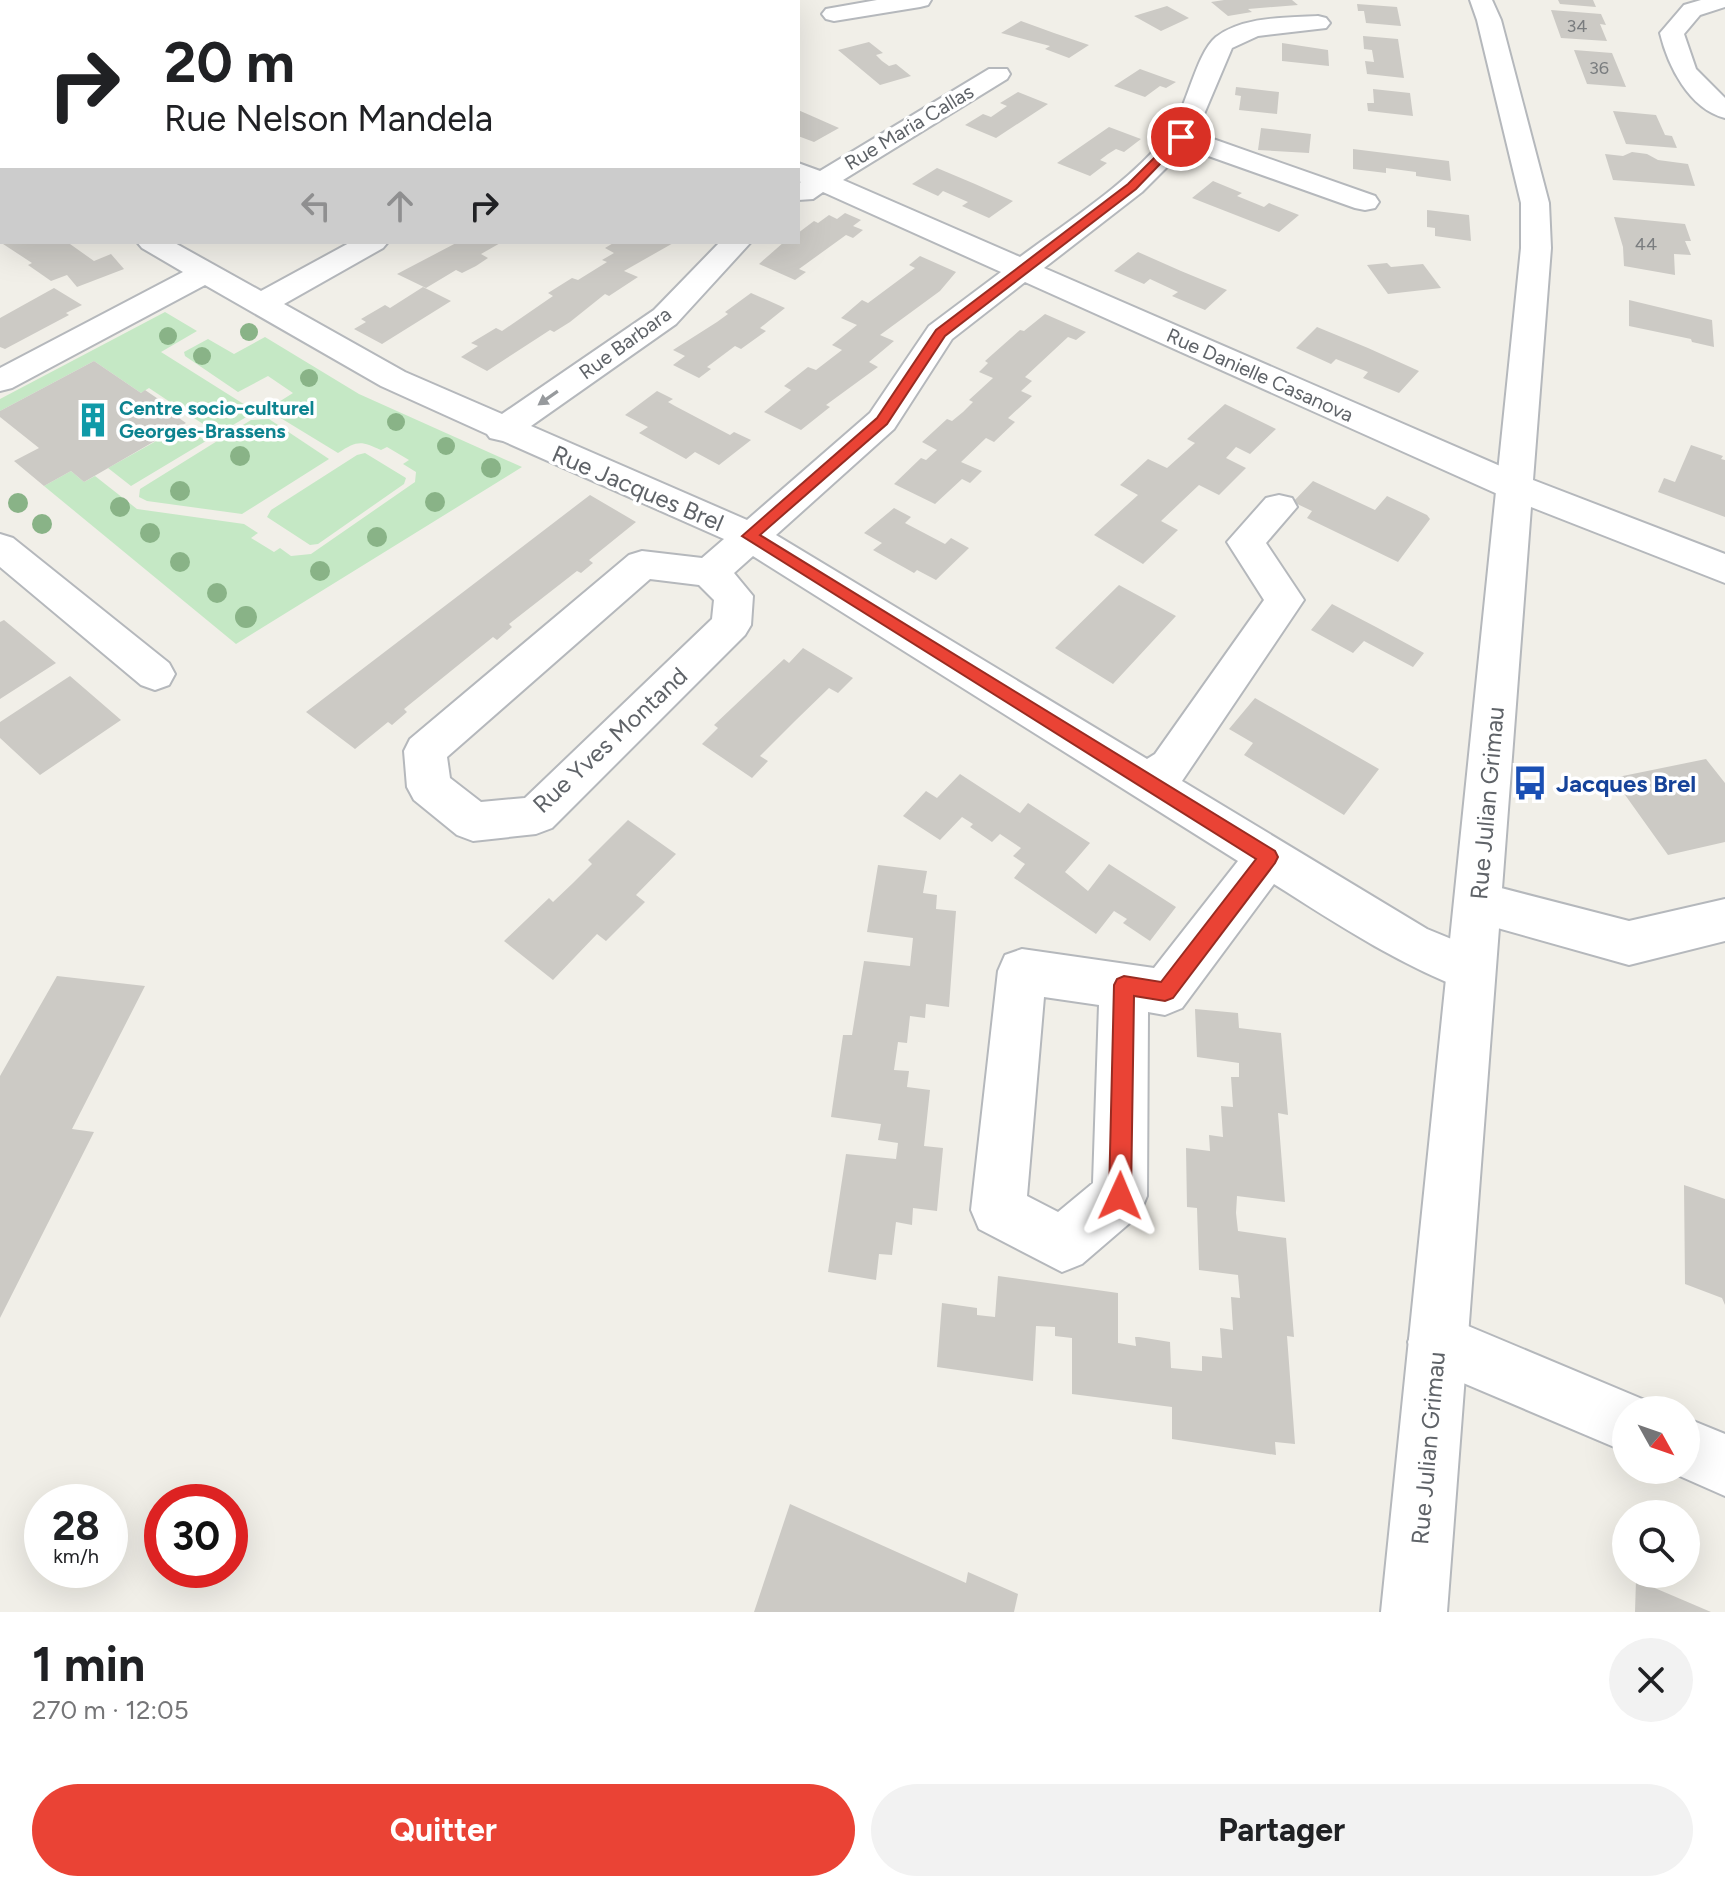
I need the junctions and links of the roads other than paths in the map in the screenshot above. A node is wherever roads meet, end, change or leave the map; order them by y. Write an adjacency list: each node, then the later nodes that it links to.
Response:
1 (920, 0): 4 (street)
2 (1481, 0): 19 (street, Rue Julian Grimau)
3 (1725, 0): 7 (street)
4 (834, 14)
5 (1318, 23): 8 (street)
6 (998, 74): 9 (street, Rue Maria Callas)
7 (1725, 110)
8 (1181, 137): 10 (street); 14 (street)
9 (805, 182): 14 (street, Rue Danielle Casanova)
10 (1365, 202)
11 (155, 244): 15 (street, Rue Jacques Brel)
12 (369, 244): 16 (street)
13 (734, 244): 18 (street, Rue Barbara, one-way to 18)
14 (1021, 270): 19 (street, Rue Danielle Casanova); 21 (street)
15 (205, 273): 16 (street, Rue Jacques Brel); 17 (street)
16 (261, 304): 18 (street, Rue Jacques Brel)
17 (0, 381)
18 (502, 430): 21 (street, Rue Jacques Brel)
19 (1515, 487): 23 (street, Rue Danielle Casanova); 28 (street, Rue Julian Grimau)
20 (1279, 507): 26 (street)
21 (750, 536): 24 (street); 26 (street, Rue Jacques Brel)
22 (0, 547): 25 (street)
23 (1725, 569)
24 (710, 573): 24 (street, Rue Yves Montand)
25 (155, 674)
26 (1148, 783): 27 (street, Rue Jacques Brel)
27 (1268, 857): 30 (street, Rue Jacques Brel); 31 (street)
28 (1478, 903): 29 (street); 30 (street, Rue Julian Grimau)
29 (1725, 920)
30 (1471, 970): 32 (street, Rue Julian Grimau)
31 (1124, 985): 31 (street)
32 (1437, 1342): 33 (street); 36 (street, Rue Julian Grimau)
33 (1612, 1416)
34 (1700, 1454): 35 (street)
35 (1725, 1465)
36 (1414, 1612)

